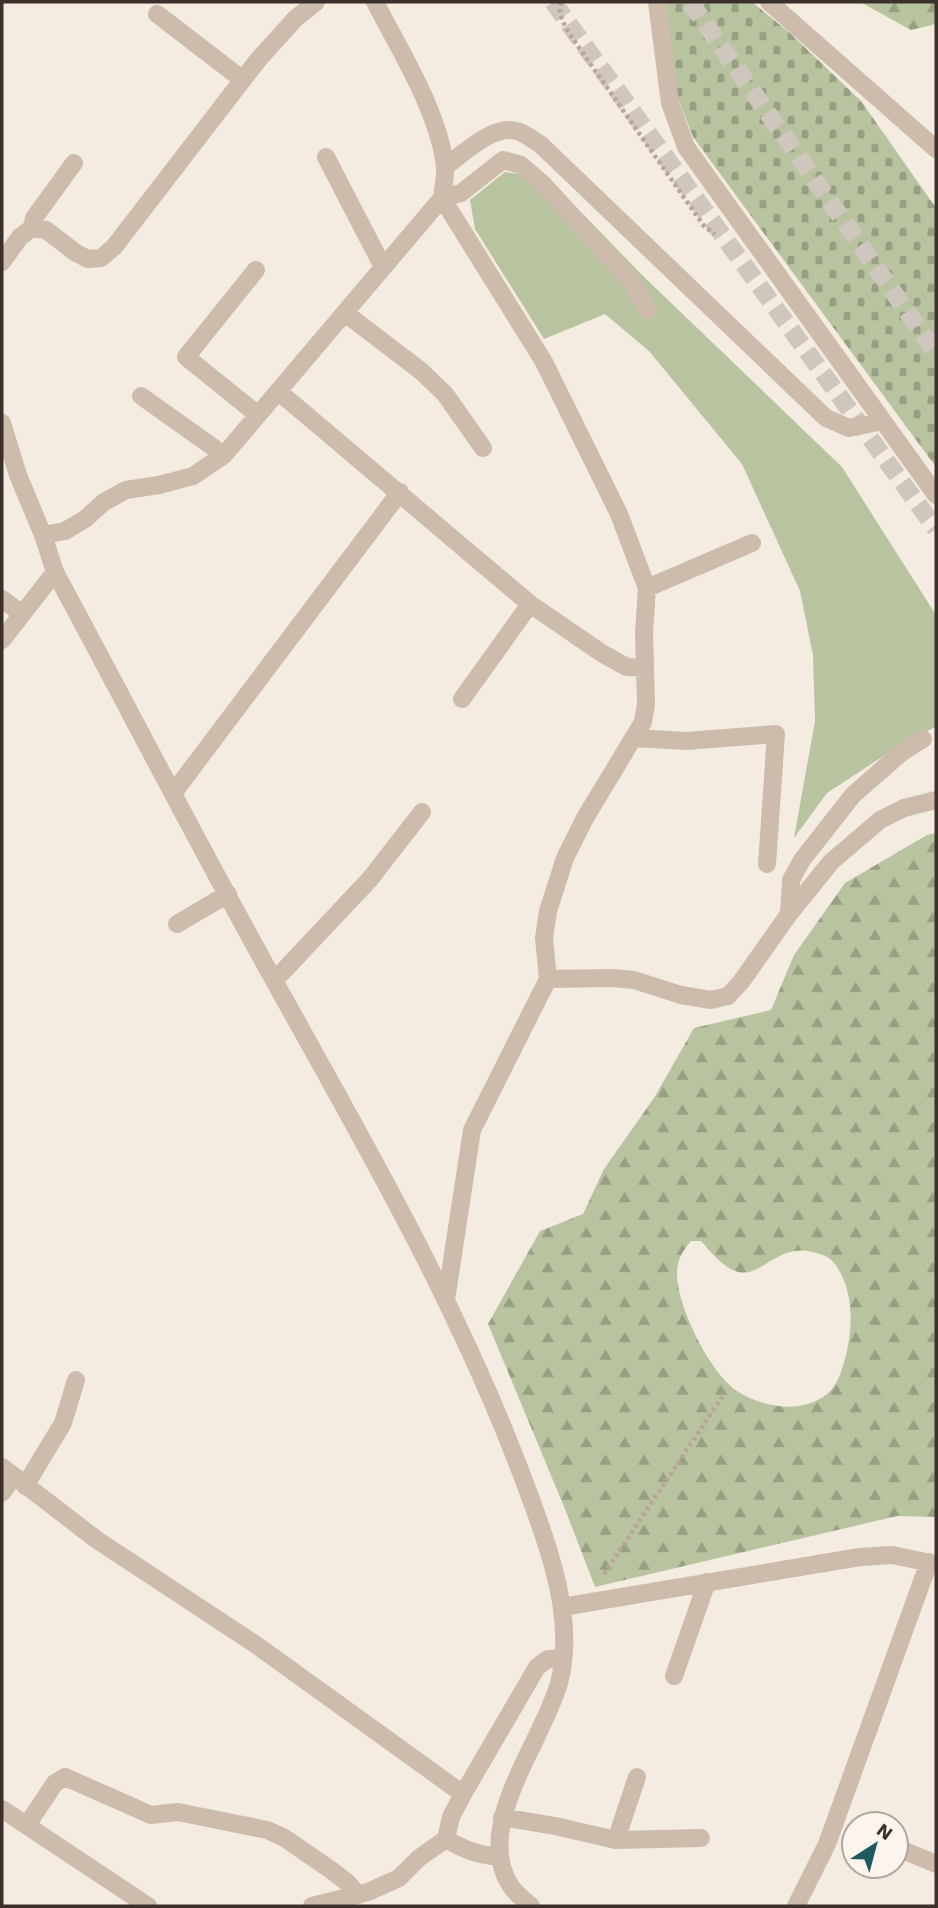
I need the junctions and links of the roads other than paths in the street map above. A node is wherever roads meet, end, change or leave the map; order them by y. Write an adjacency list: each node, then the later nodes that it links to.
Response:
1 (316, 2): 6 (street)
2 (375, 2): 10 (street)
3 (657, 2): 21 (street)
4 (769, 2): 7 (street)
5 (157, 14): 6 (street)
6 (243, 80): 12 (street)
7 (936, 149)
8 (326, 157): 14 (street)
9 (74, 163): 12 (street)
10 (445, 167): 11 (street); 21 (street)
11 (442, 198): 14 (street); 16 (street); 30 (street)
12 (32, 228): 13 (street)
13 (2, 262)
14 (383, 267): 17 (street)
15 (256, 270): 20 (street)
16 (648, 310)
17 (345, 313): 18 (street); 23 (street)
18 (279, 392): 20 (street); 25 (street)
19 (141, 396): 24 (street)
20 (258, 415): 24 (street)
21 (883, 421): 26 (street)
22 (2, 423): 27 (street)
23 (482, 448)
24 (224, 455): 27 (street)
25 (400, 492): 32 (street); 39 (street)
26 (936, 495)
27 (43, 535): 29 (street)
28 (752, 543): 30 (street)
29 (55, 572): 33 (street); 39 (street)
30 (647, 588): 35 (street)
31 (2, 599): 33 (street)
32 (530, 604): 35 (street); 36 (street)
33 (22, 614): 34 (street)
34 (2, 640)
35 (645, 668): 37 (street)
36 (462, 699)
37 (633, 738): 42 (street); 46 (street)
38 (923, 738): 44 (street)
39 (174, 792): 43 (street)
40 (936, 800): 44 (street)
41 (422, 812): 47 (street)
42 (767, 864)
43 (228, 894): 45 (street); 47 (street)
44 (789, 914): 46 (street)
45 (177, 924)
46 (548, 979): 48 (street)
47 (274, 981): 48 (street)
48 (446, 1300): 54 (street)
49 (76, 1380): 50 (street)
50 (13, 1477): 51 (street); 58 (street)
51 (2, 1493)
52 (933, 1563): 53 (street); 72 (street)
53 (707, 1582): 54 (street); 56 (street)
54 (562, 1607): 55 (street)
55 (563, 1658): 58 (street); 60 (street)
56 (674, 1676)
57 (637, 1777): 64 (street)
58 (463, 1794): 63 (street)
59 (2, 1809): 61 (street)
60 (502, 1817): 64 (street); 66 (street)
61 (27, 1825): 68 (street); 69 (street)
62 (701, 1838): 64 (street)
63 (446, 1839): 66 (street); 68 (street)
64 (616, 1840)
65 (910, 1852): 67 (street)
66 (500, 1857): 71 (street)
67 (935, 1860)
68 (358, 1895): 70 (street)
69 (148, 1906)
70 (312, 1906)
71 (531, 1906)
72 (796, 1906)

